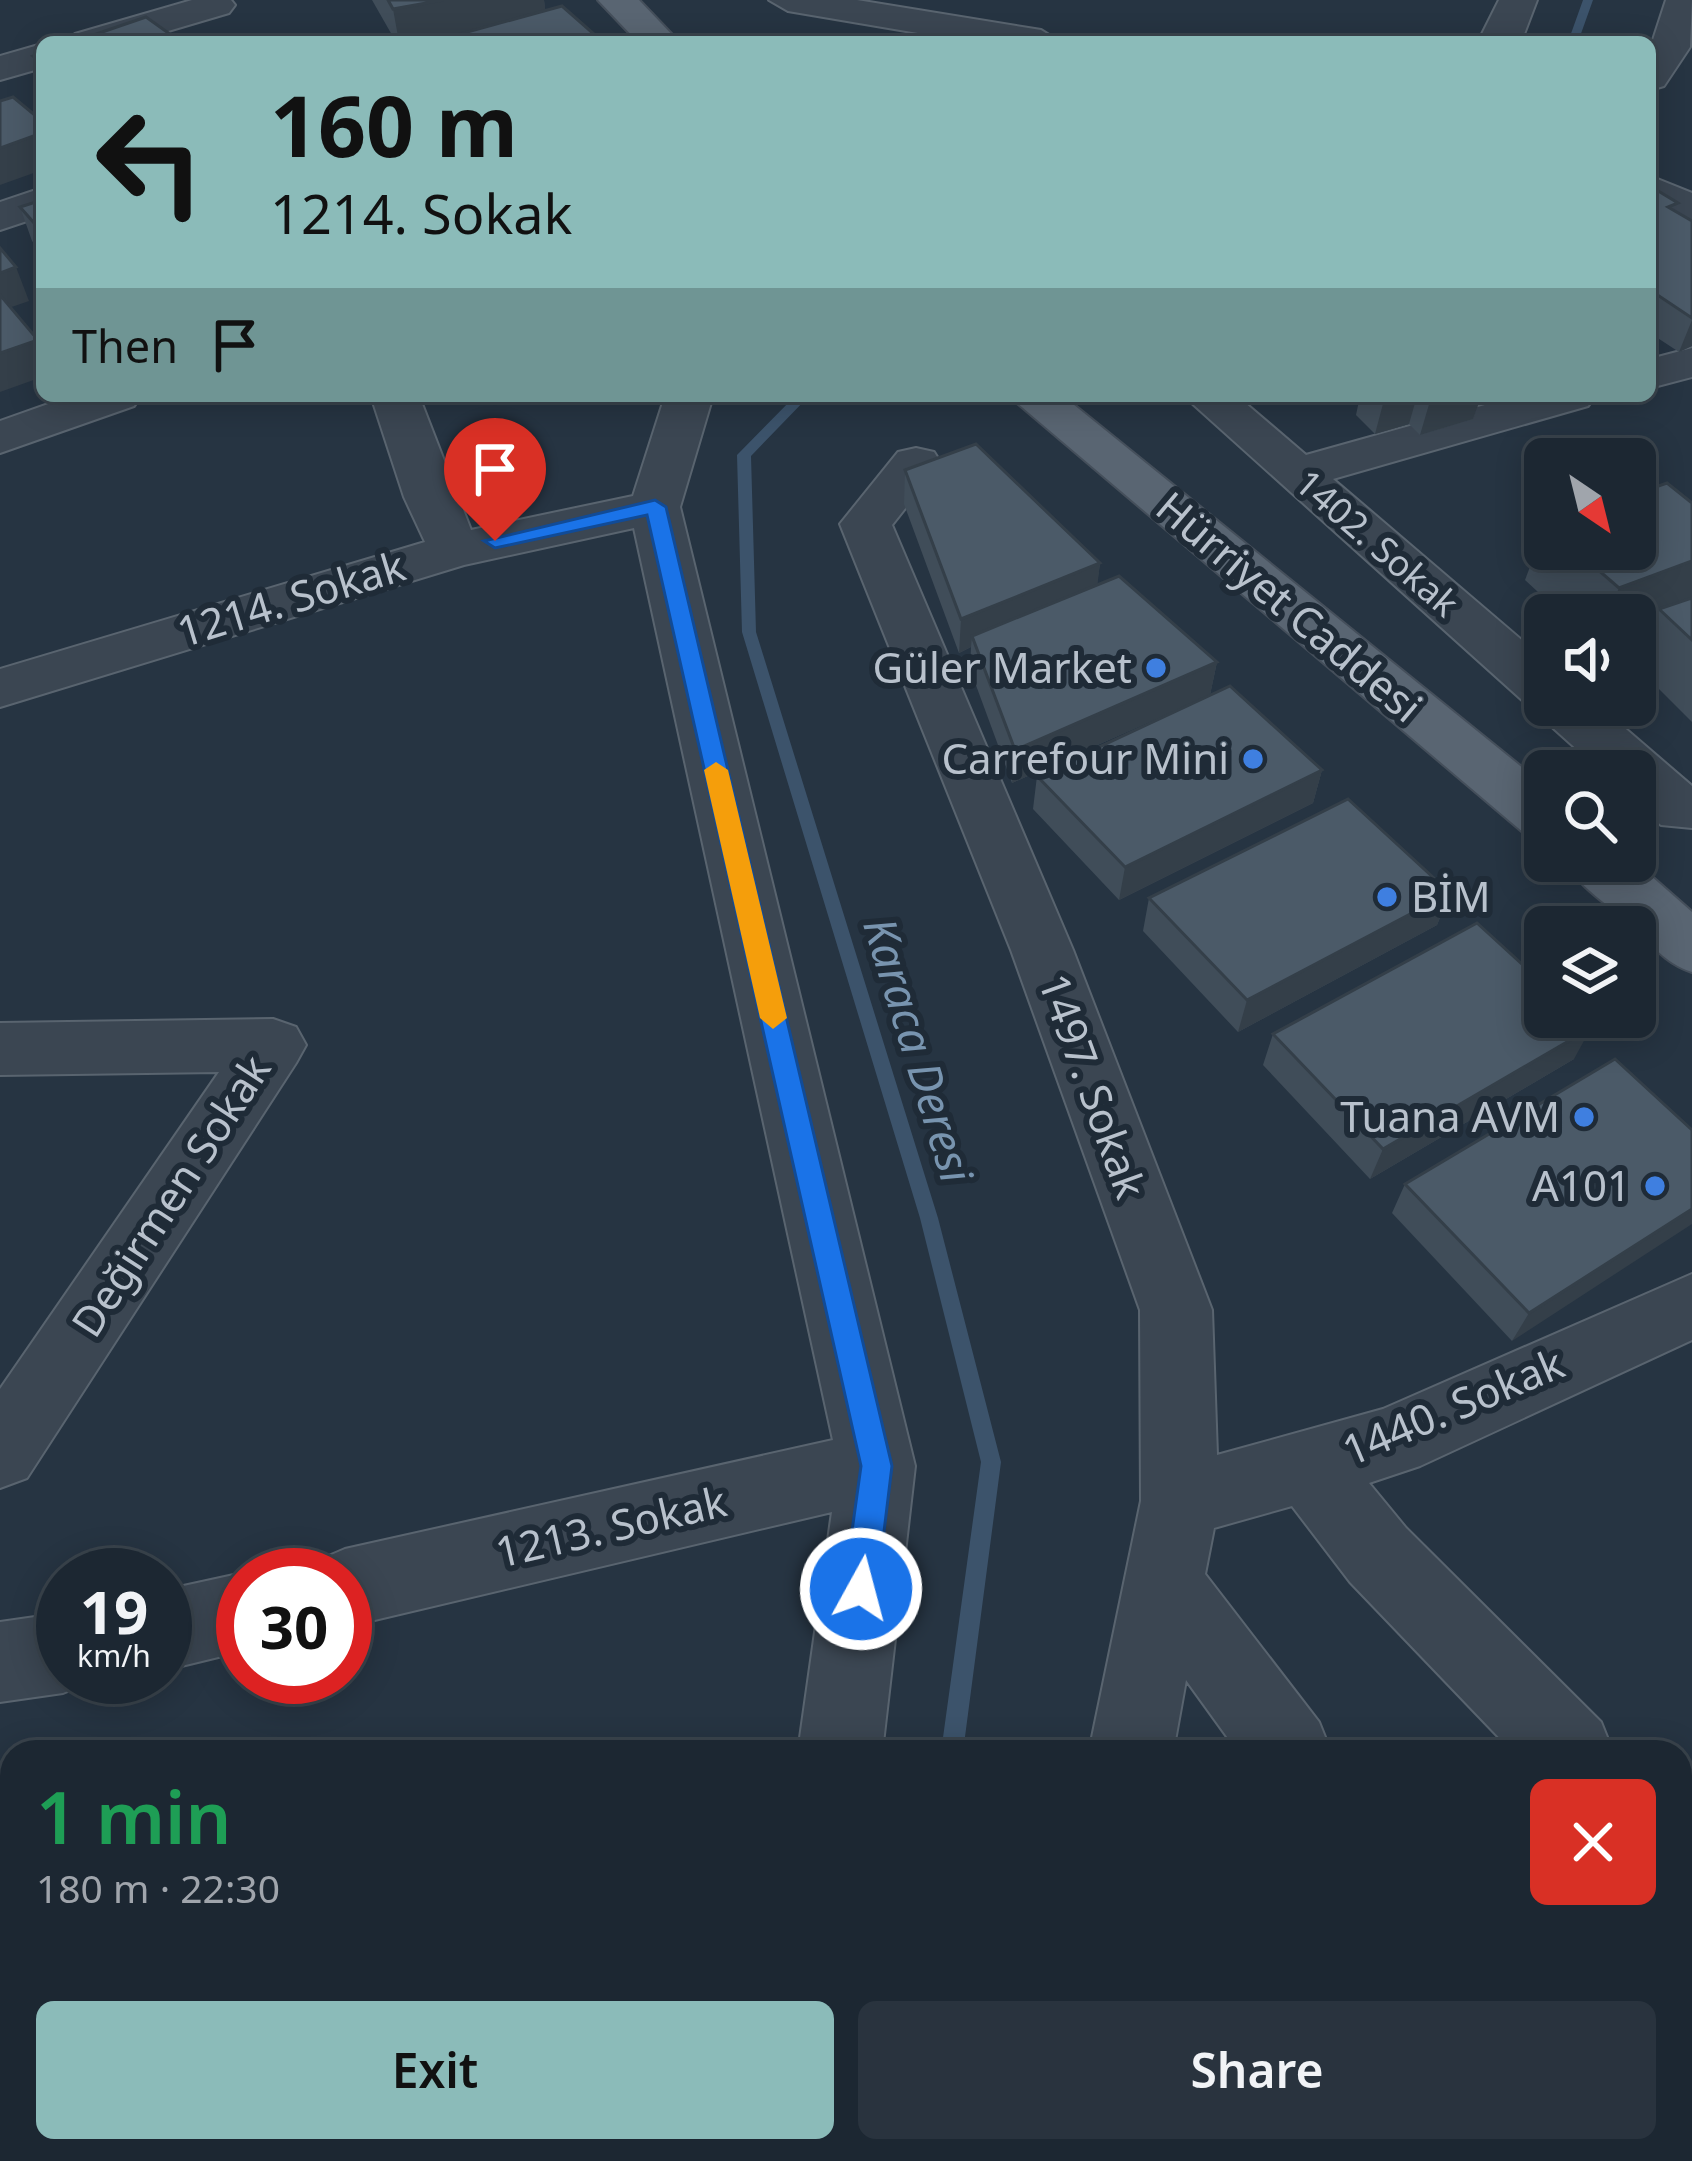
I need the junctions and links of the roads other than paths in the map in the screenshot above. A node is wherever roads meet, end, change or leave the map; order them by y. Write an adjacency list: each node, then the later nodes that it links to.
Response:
1 (617, 0): 7 (main road)
2 (788, 0): 8 (street)
3 (1518, 0): 9 (street)
4 (1685, 0): 12 (street)
5 (222, 11): 6 (street)
6 (115, 36)
7 (654, 36)
8 (1005, 36)
9 (1504, 36)
10 (36, 58): 11 (street)
11 (0, 68)
12 (1656, 69)
13 (1656, 192): 15 (street)
14 (36, 203): 16 (street)
15 (1692, 209)
16 (0, 217)
17 (1692, 362): 18 (street)
18 (1656, 372)
19 (100, 402): 25 (street)
20 (397, 402): 29 (street)
21 (687, 402): 28 (street)
22 (1040, 402): 33 (main road, Hürriyet Caddesi)
23 (1215, 402): 27 (street, 1402. Sokak)
24 (1549, 402): 27 (street)
25 (0, 437)
26 (916, 463): 42 (street, 1497. Sokak)
27 (1297, 473): 30 (street, 1402. Sokak)
28 (655, 507): 29 (street, 1214. Sokak); 40 (street)
29 (455, 550): 31 (street, 1214. Sokak)
30 (1524, 672)
31 (0, 688)
32 (1583, 726): 34 (street)
33 (1524, 801)
34 (1670, 814)
35 (1619, 882): 36 (main road)
36 (1692, 947)
37 (0, 1049): 39 (street, Değirmen Sokak)
38 (1692, 1306): 41 (street, 1440. Sokak)
39 (0, 1453)
40 (877, 1466): 43 (street, 1213. Sokak); 47 (street)
41 (1306, 1466): 42 (street); 50 (street, 1440. Sokak)
42 (1180, 1501): 44 (street, 1497. Sokak)
43 (372, 1582)
44 (1163, 1583): 48 (street, 1497. Sokak); 49 (street)
45 (36, 1657): 46 (street)
46 (0, 1662)
47 (842, 1740)
48 (1133, 1740)
49 (1280, 1740)
50 (1559, 1740)

